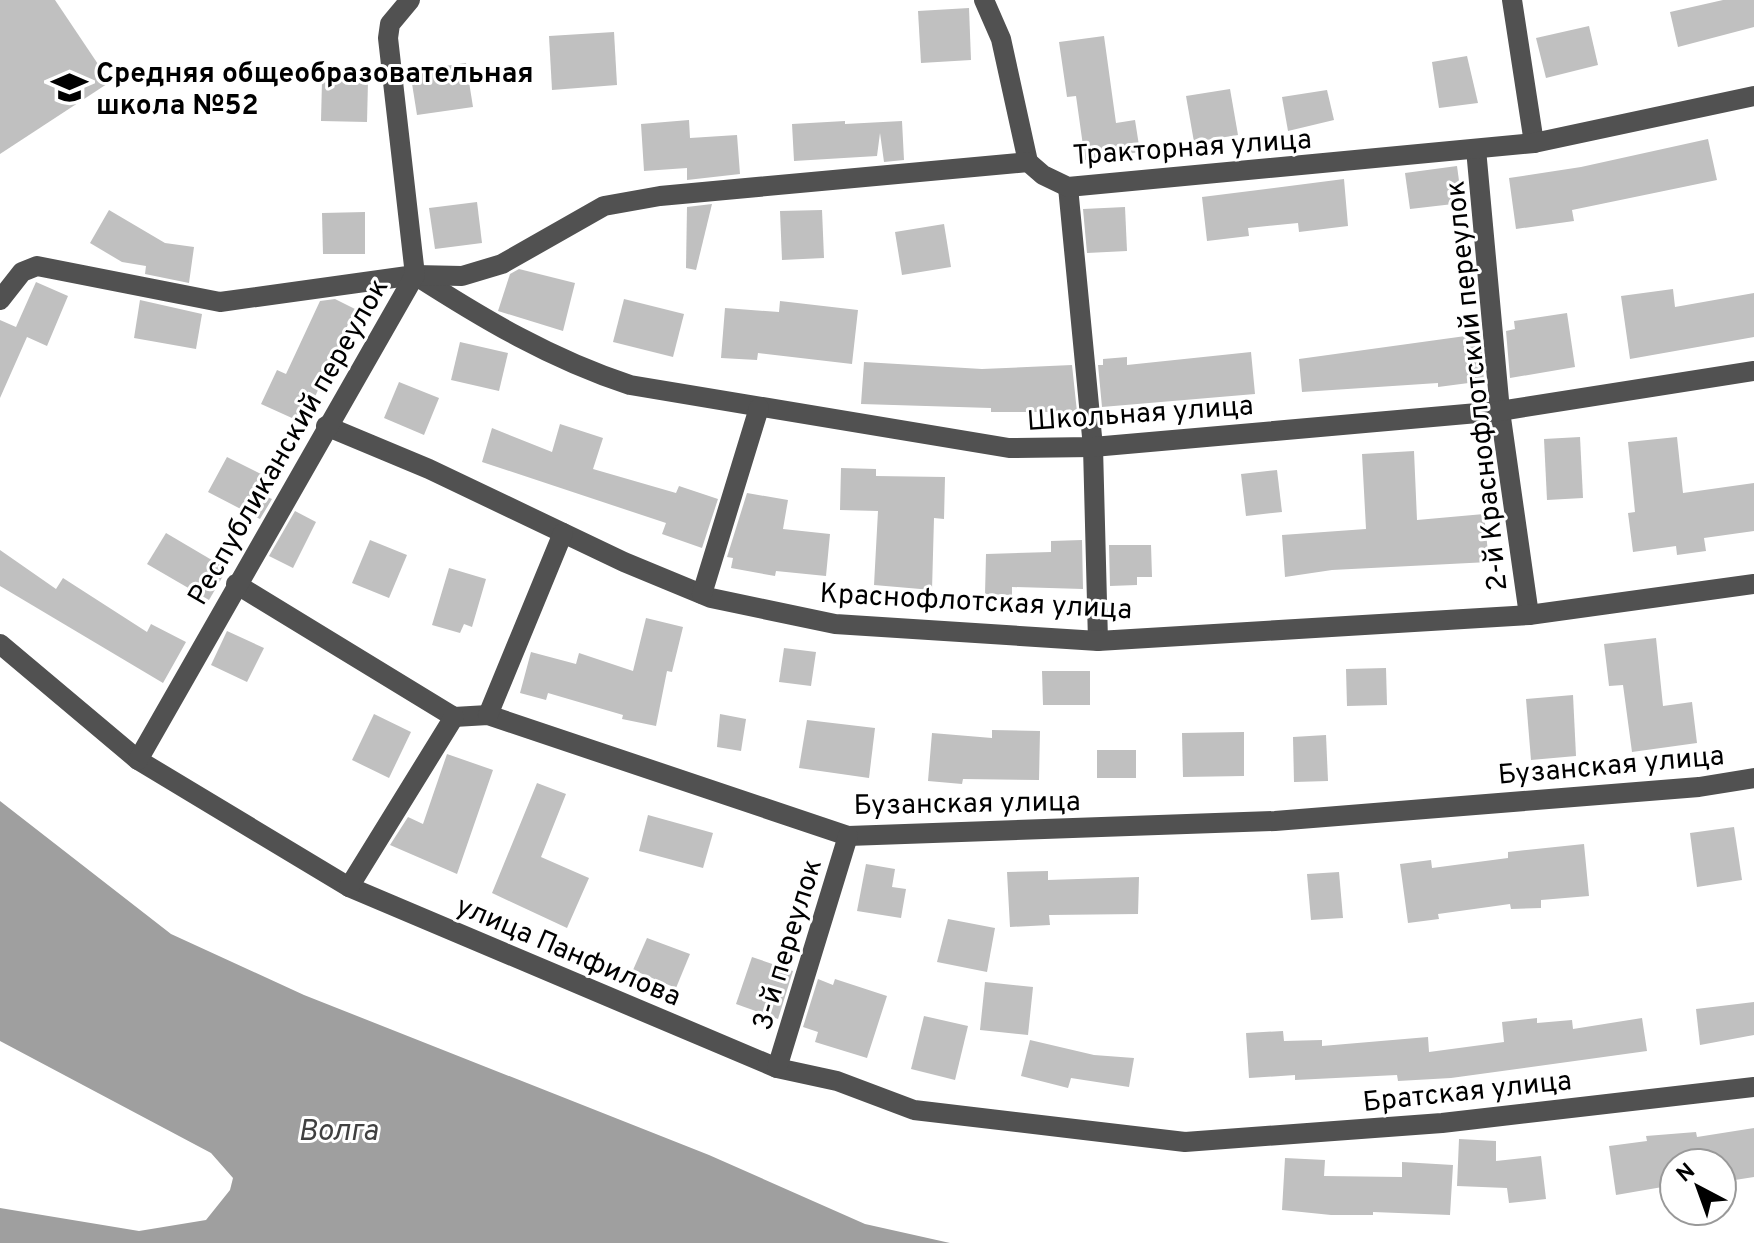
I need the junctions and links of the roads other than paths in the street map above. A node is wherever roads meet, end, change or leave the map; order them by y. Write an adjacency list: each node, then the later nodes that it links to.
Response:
1 (410, 0): 9 (street, Республиканский переулок)
2 (984, 0): 7 (street)
3 (1512, 0): 5 (street)
4 (1754, 96): 5 (street, Тракторная улица)
5 (1534, 143): 6 (street, Тракторная улица)
6 (1476, 149): 8 (street, Тракторная улица); 13 (street, 2-й Краснофлотский переулок)
7 (1028, 162): 8 (street, Тракторная улица); 9 (street)
8 (1068, 187): 15 (street)
9 (415, 275): 10 (street); 12 (street, Школьная улица); 14 (street, Республиканский переулок)
10 (0, 300)
11 (1754, 371): 13 (street, Школьная улица)
12 (759, 408): 15 (street, Школьная улица); 19 (street)
13 (1500, 411): 15 (street, Школьная улица); 20 (street, 2-й Краснофлотский переулок)
14 (326, 426): 16 (street, Краснофлотская улица); 17 (street, Республиканский переулок)
15 (1093, 447): 21 (street)
16 (563, 533): 19 (street, Краснофлотская улица); 23 (street)
17 (236, 584): 24 (street); 25 (street, Республиканский переулок)
18 (1754, 584): 20 (street, Краснофлотская улица)
19 (702, 594): 21 (street, Краснофлотская улица)
20 (1529, 615): 21 (street, Краснофлотская улица)
21 (1098, 641)
22 (0, 644): 25 (street, улица Панфилова)
23 (488, 715): 24 (street, Бузанская улица); 27 (street, Бузанская улица)
24 (454, 717): 28 (street)
25 (138, 760): 28 (street, улица Панфилова)
26 (1754, 778): 27 (street, Бузанская улица)
27 (848, 836): 29 (street, 3-й переулок)
28 (349, 887): 29 (street, улица Панфилова)
29 (777, 1068): 31 (street, улица Панфилова)
30 (1754, 1087): 31 (street, Братская улица)
31 (1185, 1142)

